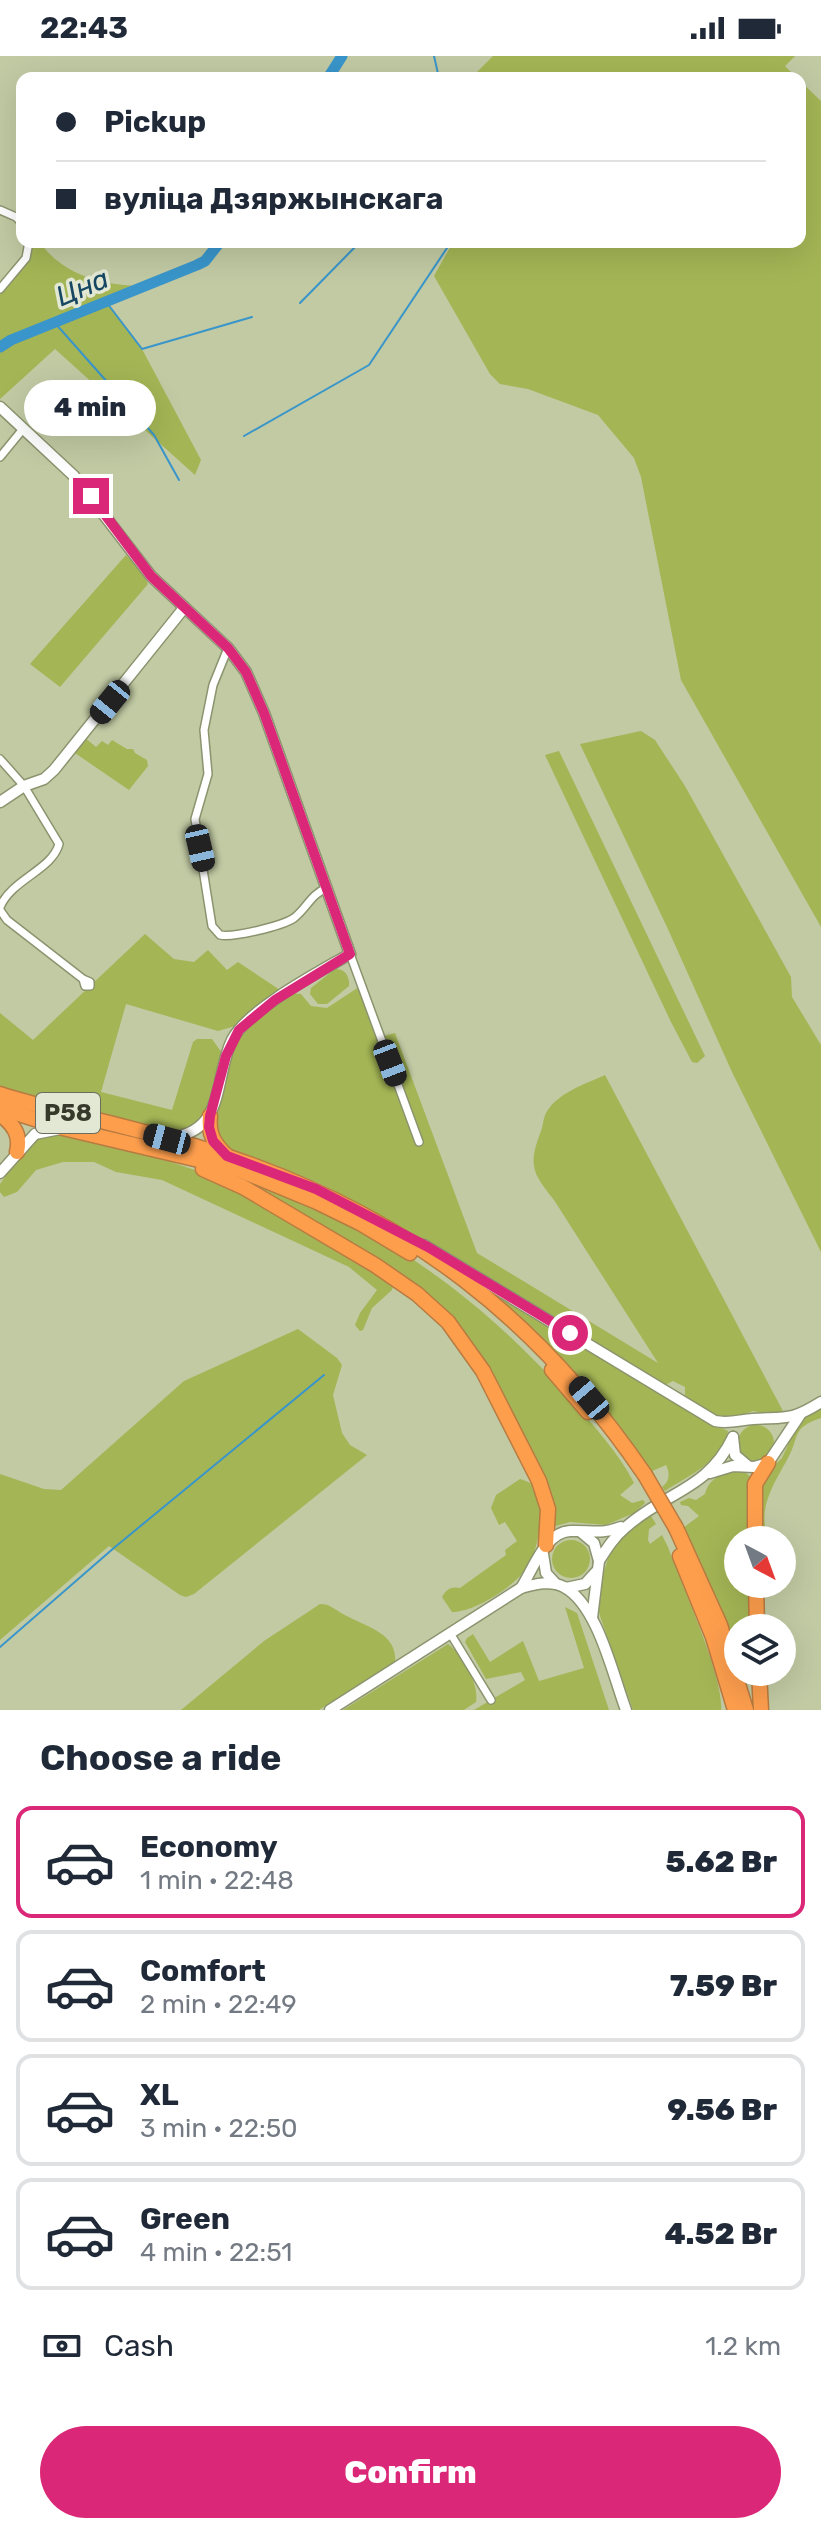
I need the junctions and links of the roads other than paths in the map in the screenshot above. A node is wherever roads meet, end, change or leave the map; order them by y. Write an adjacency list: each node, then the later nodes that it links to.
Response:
1 (28, 248): 2 (street)
2 (0, 289)
3 (0, 407): 4 (main road)
4 (23, 429): 5 (street); 6 (main road)
5 (0, 457)
6 (184, 608): 7 (main road); 9 (main road)
7 (228, 648): 11 (main road); 11 (street)
8 (0, 759): 9 (street)
9 (24, 786): 10 (main road); 12 (street)
10 (0, 802)
11 (327, 888): 13 (main road)
12 (0, 908): 14 (street)
13 (350, 954): 18 (main road); 22 (street)
14 (83, 979)
15 (0, 1094): 20 (highway, Р58)
16 (0, 1108): 19 (highway, Р58)
17 (0, 1114): 23 (highway)
18 (210, 1116): 20 (main road); 24 (highway)
19 (63, 1128): 21 (highway, Р58); 23 (main road)
20 (167, 1139): 24 (highway, Р58)
21 (114, 1140): 36 (highway, Р58); 41 (highway)
22 (419, 1142)
23 (17, 1152): 25 (main road)
24 (227, 1156): 26 (highway, Р58)
25 (0, 1173)
26 (393, 1231): 30 (main road); 36 (highway, Р58)
27 (821, 1402): 28 (main road)
28 (800, 1415): 29 (main road); 32 (main road)
29 (763, 1420): 30 (main road); 32 (main road)
30 (742, 1422): 31 (main road)
31 (733, 1437): 34 (main road); 35 (main road)
32 (780, 1444): 33 (main road)
33 (768, 1463): 34 (main road); 38 (highway)
34 (748, 1466): 35 (main road)
35 (709, 1473): 37 (main road)
36 (641, 1478): 39 (highway, Р58, bridge)
37 (627, 1525): 40 (main road); 42 (main road)
38 (755, 1526)
39 (672, 1530): 47 (highway, Р58); 56 (highway, Р58)
40 (580, 1532): 41 (main road); 42 (main road)
41 (545, 1549): 43 (main road); 44 (main road)
42 (598, 1565): 43 (main road); 45 (main road)
43 (561, 1586): 44 (main road); 45 (main road)
44 (521, 1588): 46 (main road)
45 (592, 1619): 53 (main road)
46 (450, 1633): 51 (street); 52 (main road)
47 (724, 1670)
48 (729, 1686): 54 (highway)
49 (730, 1686): 55 (highway, Р58)
50 (760, 1686): 57 (highway)
51 (491, 1700)
52 (330, 1710)
53 (626, 1710)
54 (728, 1710)
55 (735, 1710)
56 (746, 1710)
57 (761, 1710)

